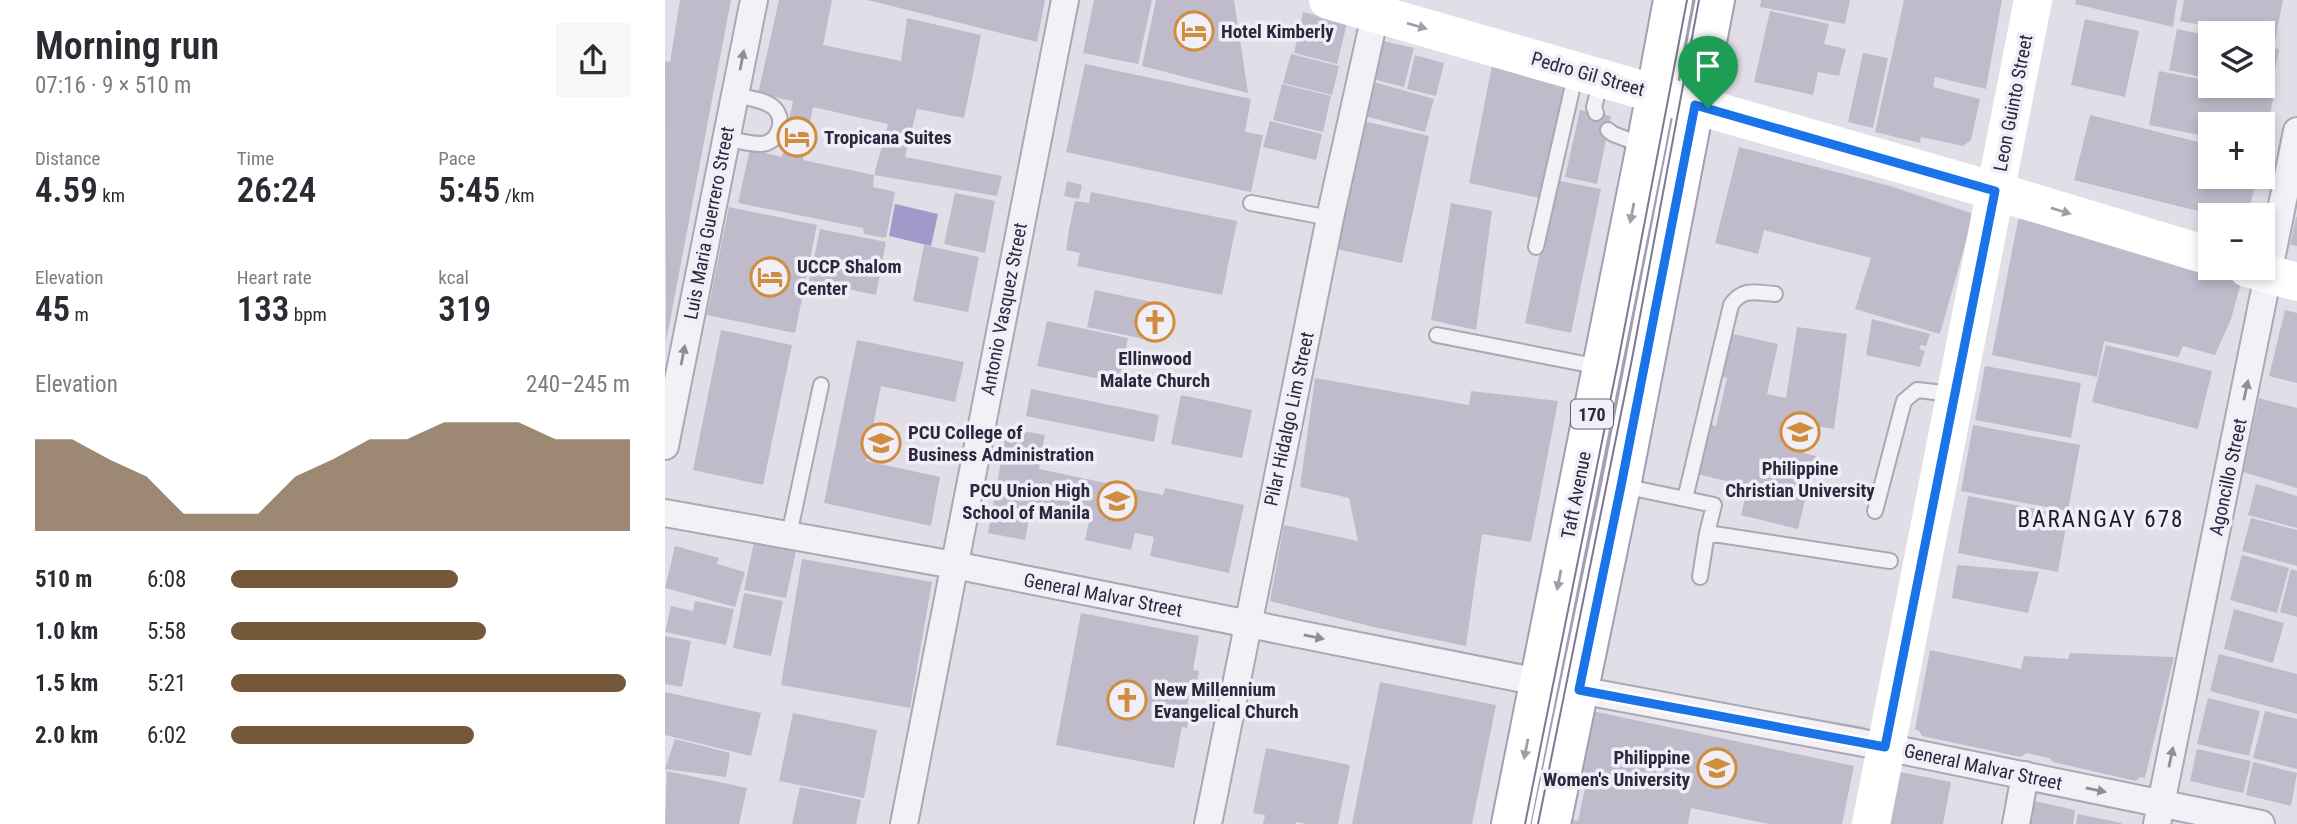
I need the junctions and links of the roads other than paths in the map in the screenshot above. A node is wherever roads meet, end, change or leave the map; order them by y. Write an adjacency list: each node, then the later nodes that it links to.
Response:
1 (754, 0): 10 (street, Luis Maria Guerrero Street, one-way to 1)
2 (1065, 0): 36 (street, Antonio Vasquez Street)
3 (1328, 0): 7 (street, Pedro Gil Street)
4 (1673, 0): 9 (street, Taft Avenue / 170)
5 (1715, 0): 11 (street, 170)
6 (2033, 0): 16 (street, Leon Guinto Street)
7 (1377, 7): 8 (street, Pedro Gil Street, one-way to 8); 18 (street, Pilar Hidalgo Lim Street)
8 (1591, 87): 9 (street, Pedro Gil Street); 19 (lane)
9 (1656, 93): 11 (street, Pedro Gil Street); 15 (street, Taft Avenue / 170)
10 (735, 95): 14 (street, Luis Maria Guerrero Street); 14 (lane)
11 (1695, 105): 16 (street, Pedro Gil Street); 29 (street, 170)
12 (1608, 130): 15 (lane)
13 (2297, 131): 21 (street, Agoncillo Street)
14 (726, 139): 28 (street, Luis Maria Guerrero Street, one-way to 14)
15 (1646, 146): 25 (street, Taft Avenue / 170, one-way to 25)
16 (1995, 191): 20 (street, Pedro Gil Street, one-way to 20); 27 (street, Leon Guinto Street)
17 (1251, 203): 18 (lane)
18 (1330, 218): 38 (street, Pilar Hidalgo Lim Street)
19 (1536, 247)
20 (2198, 252)
21 (2275, 253)
22 (2270, 280): 43 (street, Agoncillo Street, one-way to 22)
23 (1775, 294): 30 (lane)
24 (1437, 335): 25 (lane)
25 (1602, 368): 39 (street, Taft Avenue / 170, one-way to 39)
26 (821, 385): 34 (lane)
27 (1955, 394): 31 (lane); 41 (street, Leon Guinto Street)
28 (665, 446)
29 (1621, 486): 30 (lane); 40 (street, 170)
30 (1685, 499): 33 (lane)
31 (1875, 510)
32 (665, 513): 34 (street, General Malvar Street)
33 (1707, 533): 35 (lane); 37 (lane)
34 (789, 536): 36 (street, General Malvar Street)
35 (1890, 561)
36 (954, 565): 38 (street, General Malvar Street); 44 (street, Antonio Vasquez Street)
37 (1700, 577)
38 (1248, 624): 39 (street, General Malvar Street, one-way to 39); 45 (street, Pilar Hidalgo Lim Street)
39 (1539, 682): 46 (street, Taft Avenue / 170, one-way to 46)
40 (1579, 690): 41 (street, General Malvar Street); 47 (street, 170)
41 (1885, 747): 42 (street, General Malvar Street); 48 (street, Leon Guinto Street)
42 (2025, 775): 43 (street, General Malvar Street, one-way to 43); 49 (street)
43 (2159, 814): 50 (street, General Malvar Street)
44 (904, 824)
45 (1209, 824)
46 (1511, 824)
47 (1551, 824)
48 (1871, 824)
49 (2015, 824)
50 (2261, 824)

